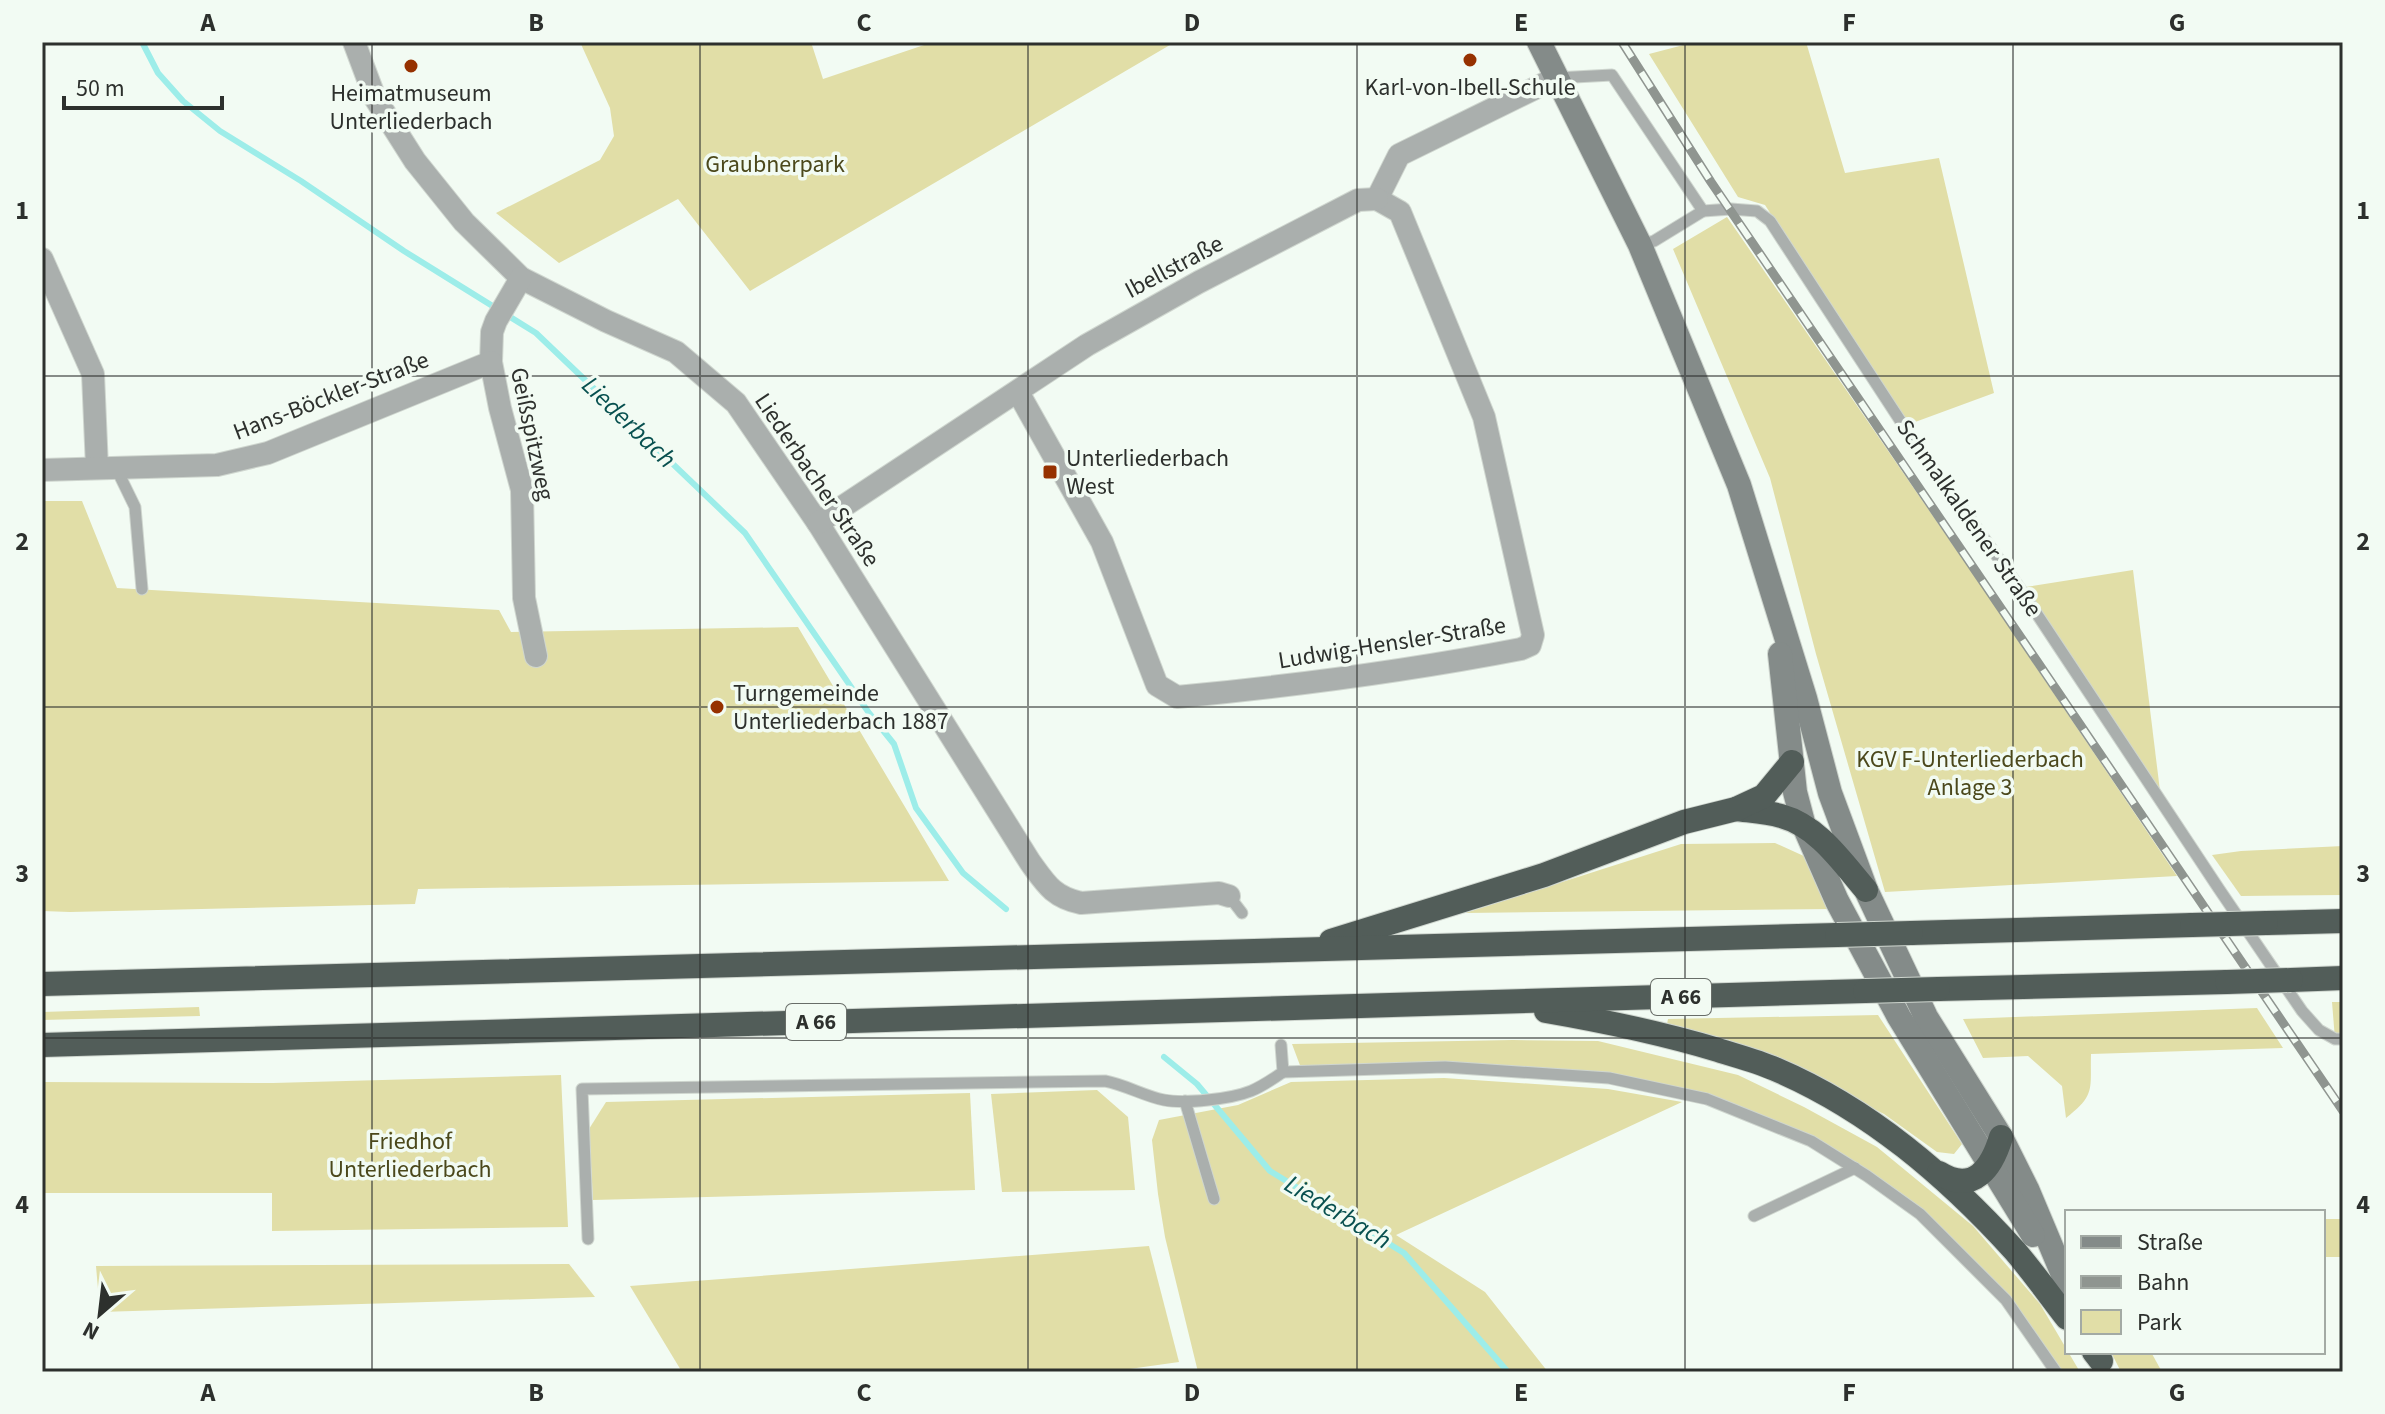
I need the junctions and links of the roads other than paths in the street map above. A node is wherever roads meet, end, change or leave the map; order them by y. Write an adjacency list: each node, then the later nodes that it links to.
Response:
1 (354, 42): 8 (street, Liederbacher Straße)
2 (1539, 42): 3 (main road)
3 (1556, 78): 4 (street); 5 (lane); 6 (main road)
4 (1377, 199): 10 (street, Ibellstraße); 10 (street, Ludwig-Hensler-Straße)
5 (1703, 211): 6 (lane); 27 (lane, Schmalkaldener Straße)
6 (1640, 245): 15 (main road)
7 (42, 259): 11 (street)
8 (521, 278): 9 (street, Geißspitzweg); 13 (street, Liederbacher Straße)
9 (491, 362): 11 (street, Hans-Böckler-Straße); 16 (street, Geißspitzweg)
10 (1018, 392): 13 (street, Ibellstraße)
11 (106, 468): 12 (street, Hans-Böckler-Straße); 14 (lane)
12 (42, 470)
13 (818, 523): 21 (street, Liederbacher Straße)
14 (142, 589)
15 (1774, 600): 17 (main road); 20 (main road)
16 (536, 656)
17 (1792, 762): 18 (highway); 19 (main road)
18 (1736, 809): 19 (highway); 23 (highway)
19 (1804, 826): 20 (highway); 35 (main road)
20 (1866, 890): 34 (main road)
21 (1235, 904)
22 (2343, 921): 23 (highway, bridge)
23 (1305, 949): 25 (highway)
24 (2343, 978): 26 (highway, A 66, bridge)
25 (42, 984)
26 (1496, 1003): 28 (highway, A 66); 37 (highway)
27 (2343, 1039)
28 (136, 1042): 29 (highway, A 66); 31 (highway, A 66)
29 (42, 1045)
30 (1281, 1045): 32 (lane)
31 (42, 1054)
32 (1283, 1072): 33 (lane); 36 (lane)
33 (1188, 1101): 38 (lane); 40 (lane)
34 (2001, 1137): 35 (highway); 41 (main road)
35 (1990, 1164): 37 (highway); 42 (main road)
36 (1855, 1168): 39 (lane); 44 (lane)
37 (1930, 1168): 43 (highway)
38 (1214, 1199)
39 (1754, 1216)
40 (588, 1239)
41 (2065, 1279)
42 (2065, 1290)
43 (2065, 1315)
44 (2056, 1372)

